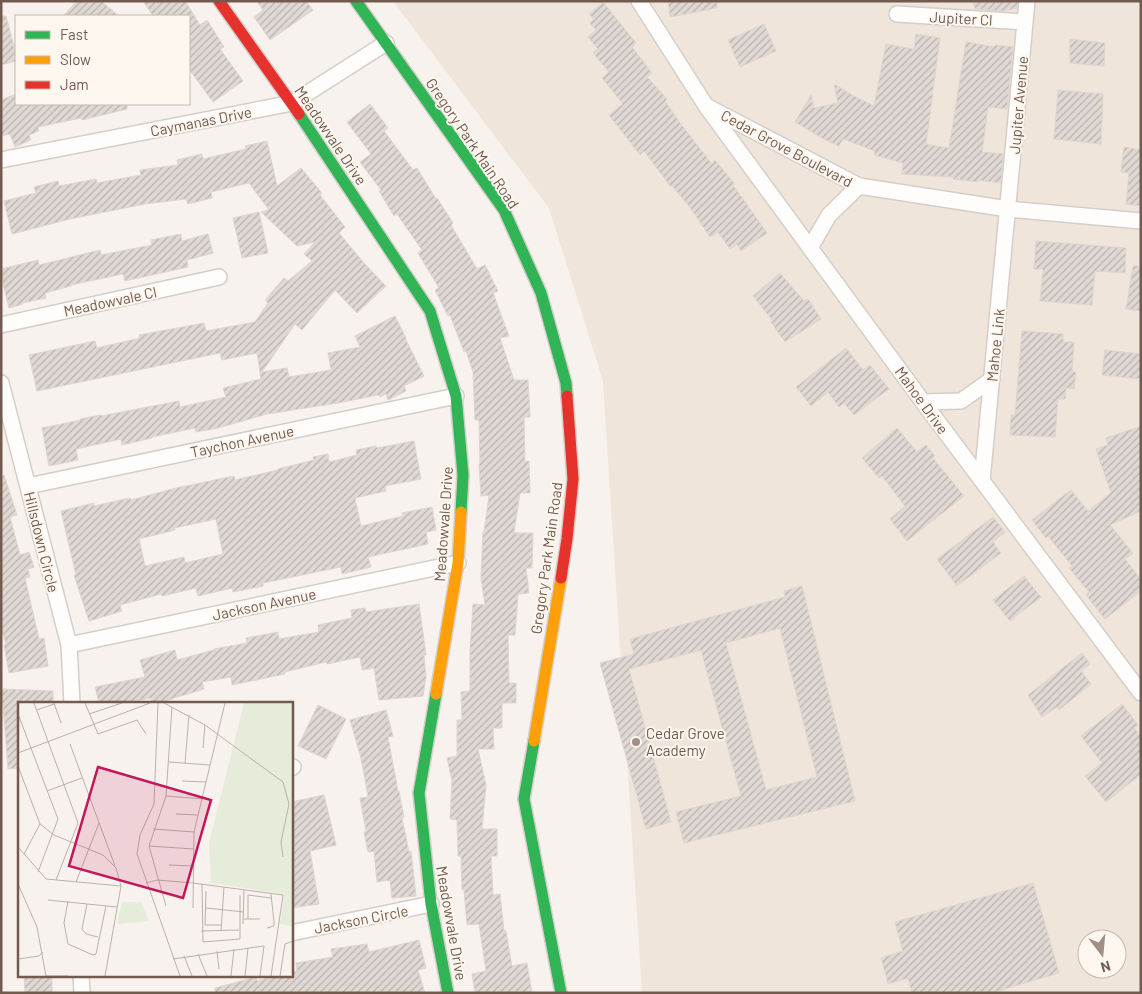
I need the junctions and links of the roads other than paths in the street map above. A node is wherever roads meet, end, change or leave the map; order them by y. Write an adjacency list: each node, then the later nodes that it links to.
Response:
1 (219, 1): 8 (street, Meadowvale Drive)
2 (356, 1): 7 (street, Gregory Park Main Road)
3 (639, 1): 9 (street, Cedar Grove Boulevard)
4 (1027, 1): 6 (street, Jupiter Avenue)
5 (897, 14): 6 (street, Jupiter Cl)
6 (1025, 22): 12 (street, Jupiter Avenue)
7 (386, 43): 8 (street, Caymanas Drive); 32 (street, Gregory Park Main Road)
8 (292, 103): 10 (street, Caymanas Drive); 19 (street, Meadowvale Drive)
9 (706, 106): 11 (street, Cedar Grove Boulevard); 14 (street, Mahoe Drive)
10 (1, 160)
11 (859, 186): 12 (street, Cedar Grove Boulevard); 14 (street)
12 (1008, 209): 13 (street, Cedar Grove Boulevard); 17 (street, Mahoe Link)
13 (1141, 221)
14 (810, 248): 20 (street, Mahoe Drive)
15 (219, 277): 16 (street, Meadowvale Cl)
16 (1, 325)
17 (992, 378): 20 (street); 21 (street, Mahoe Link)
18 (1, 383): 22 (street, Hillsdown Circle)
19 (456, 396): 22 (street, Taychon Avenue); 23 (street, Meadowvale Drive)
20 (923, 402): 21 (street, Mahoe Drive)
21 (982, 481): 25 (street, Mahoe Drive)
22 (28, 486): 24 (street, Hillsdown Circle)
23 (458, 563): 24 (street, Jackson Avenue); 27 (street, Meadowvale Drive)
24 (69, 645): 26 (street, Hillsdown Circle)
25 (1141, 693)
26 (72, 702)
27 (431, 904): 28 (street, Jackson Circle); 31 (street, Meadowvale Drive)
28 (292, 933)
29 (82, 976): 30 (street)
30 (82, 993)
31 (448, 993)
32 (562, 993)

